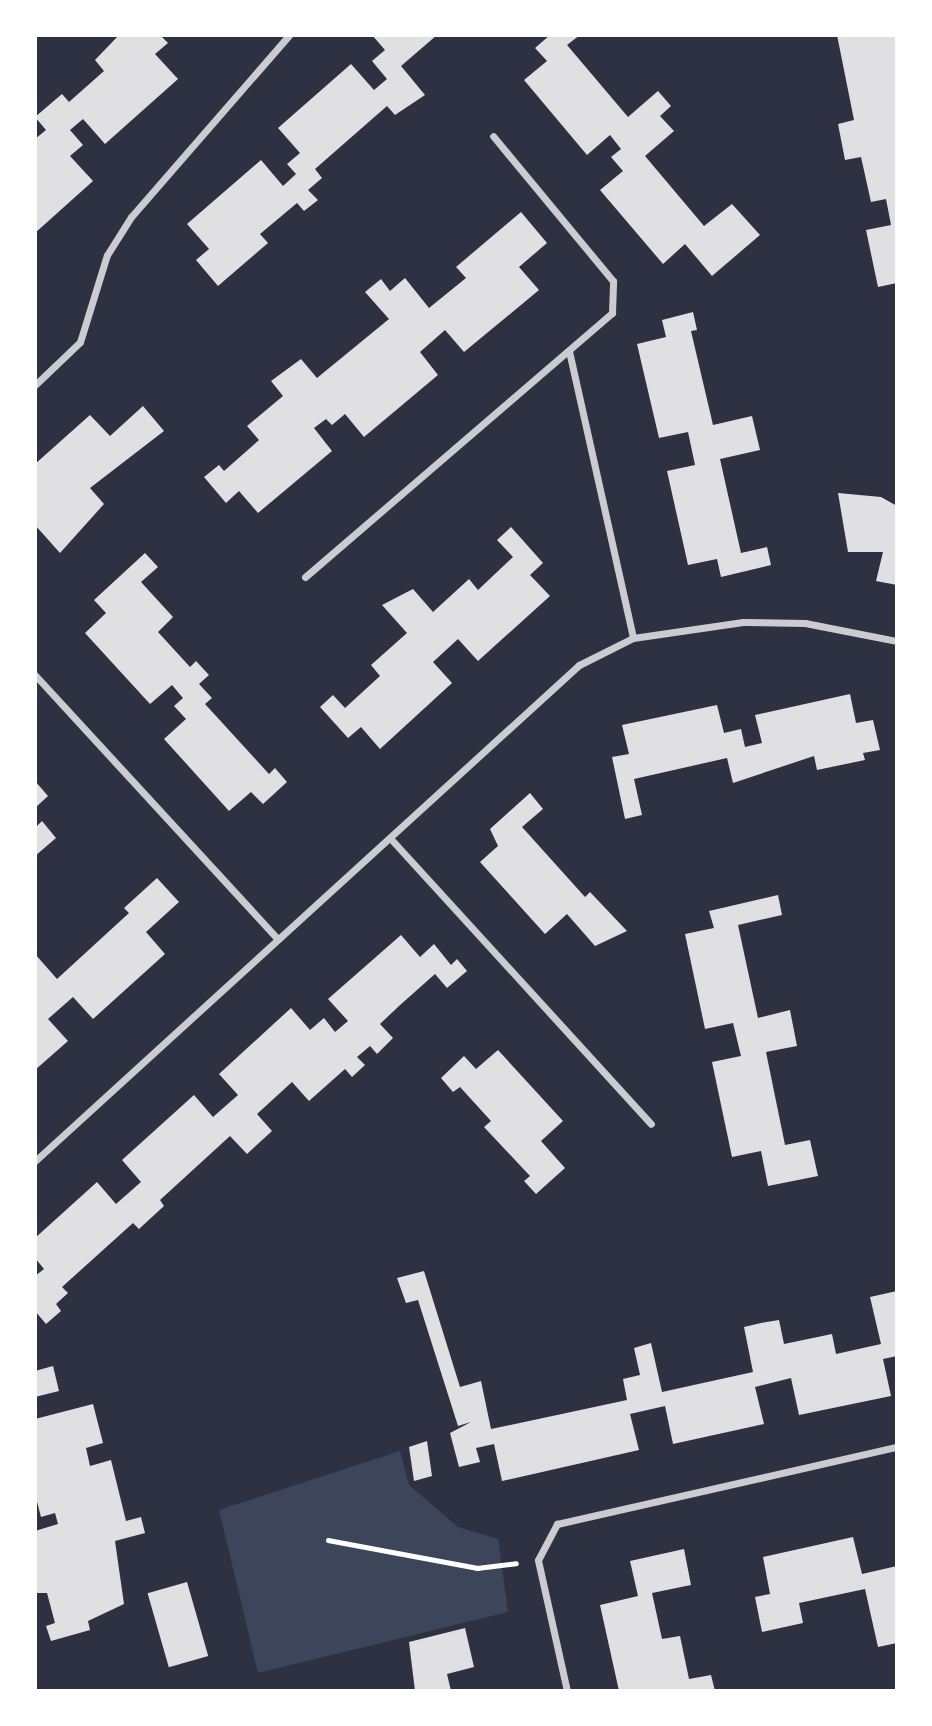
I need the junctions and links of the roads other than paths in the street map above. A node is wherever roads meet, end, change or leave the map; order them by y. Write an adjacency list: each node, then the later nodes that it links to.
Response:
1 (289, 35): 4 (street)
2 (493, 136): 3 (street)
3 (569, 351): 5 (street); 6 (street)
4 (35, 385)
5 (305, 577)
6 (633, 638): 7 (street); 9 (street)
7 (897, 641)
8 (35, 675): 10 (street)
9 (390, 838): 10 (street); 11 (street)
10 (276, 938): 12 (street)
11 (651, 1124)
12 (35, 1161)
13 (897, 1447): 14 (street)
14 (567, 1691)

